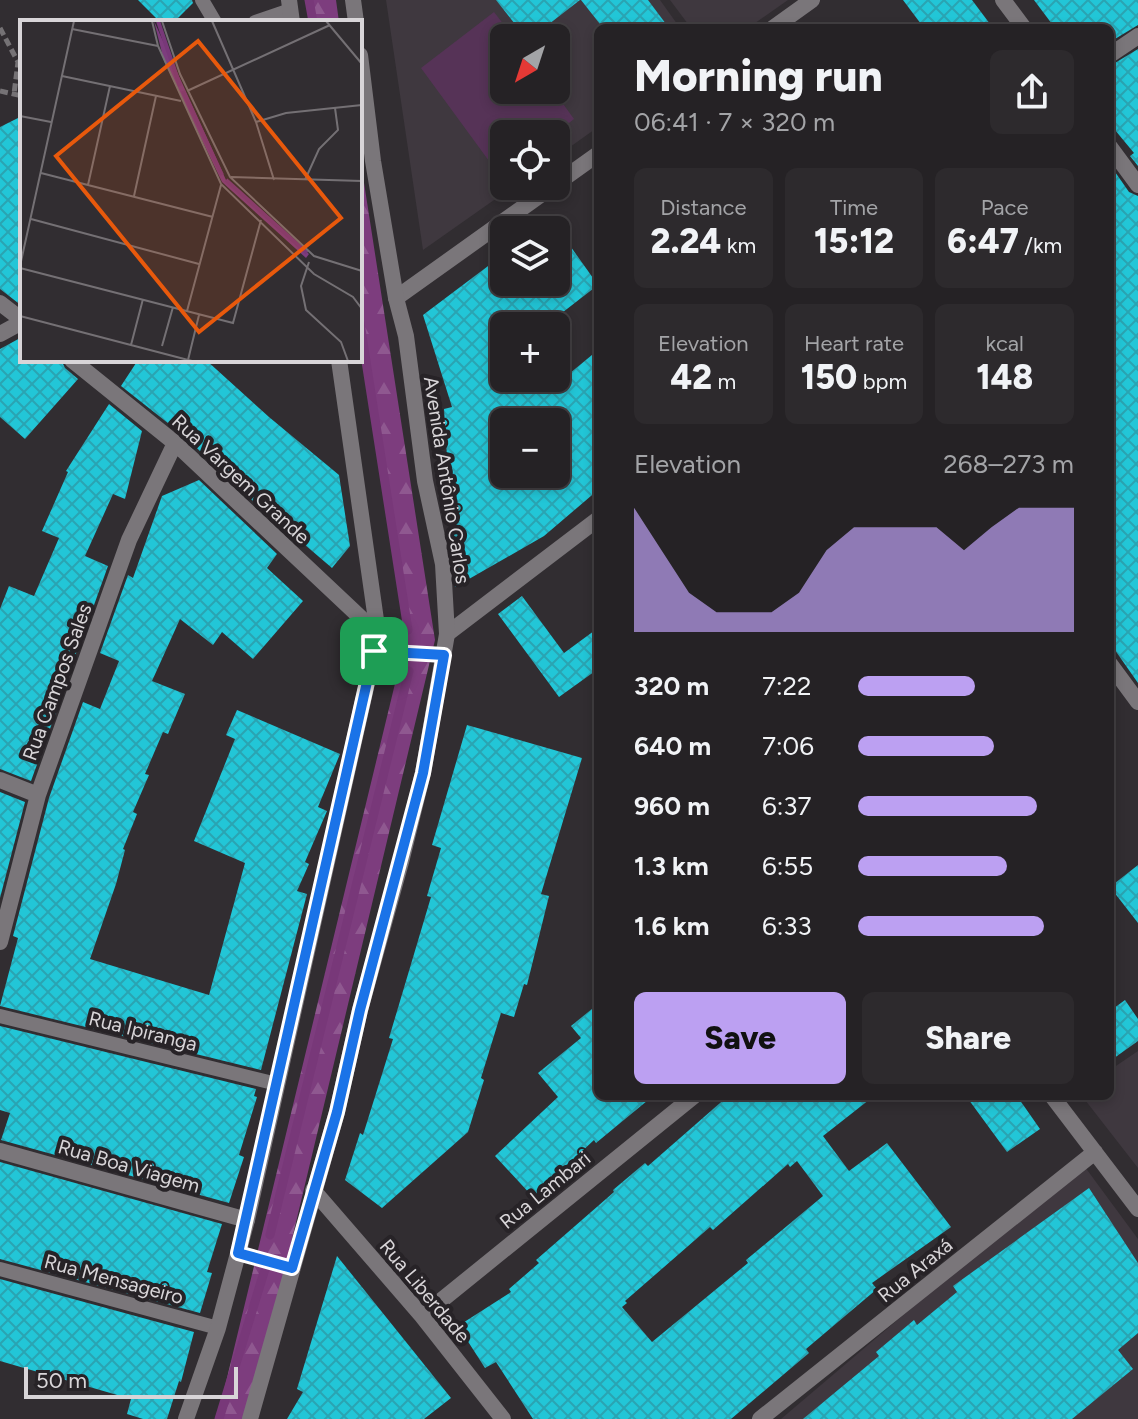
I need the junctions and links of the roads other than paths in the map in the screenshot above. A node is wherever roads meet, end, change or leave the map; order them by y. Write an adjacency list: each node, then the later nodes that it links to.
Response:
1 (202, 0): 6 (lane)
2 (353, 0): 8 (street)
3 (812, 0): 9 (street)
4 (1003, 0): 10 (street)
5 (291, 11): 7 (lane)
6 (214, 20)
7 (262, 20)
8 (356, 20)
9 (779, 24)
10 (1021, 24)
11 (1138, 36): 12 (street)
12 (1114, 52)
13 (362, 71): 19 (street, Avenida Antônio Carlos)
14 (1114, 155): 17 (street)
15 (594, 157): 16 (street)
16 (570, 174)
17 (1138, 185)
18 (533, 200): 19 (street)
19 (396, 298): 28 (street, Avenida Antônio Carlos)
20 (0, 303): 21 (street)
21 (20, 319)
22 (20, 322): 23 (street)
23 (0, 334)
24 (74, 362): 26 (street, Rua Vargem Grande)
25 (339, 362): 29 (street)
26 (175, 443): 29 (street, Rua Vargem Grande); 33 (street, Rua Campos Sales)
27 (594, 522): 28 (street)
28 (447, 634): 41 (street, Avenida Antônio Carlos)
29 (376, 643): 36 (street)
30 (1114, 669): 31 (street)
31 (1138, 702)
32 (0, 780): 33 (street)
33 (38, 795): 34 (street, Rua Campos Sales)
34 (0, 942)
35 (0, 1016): 36 (lane, Rua Ipiranga)
36 (277, 1084): 43 (street)
37 (689, 1100): 45 (street, Rua Lambari)
38 (1055, 1100): 40 (street)
39 (0, 1151): 43 (street, Rua Boa Viagem)
40 (1095, 1152): 42 (street); 50 (street, Rua Araxá)
41 (313, 1190): 45 (street, Rua Liberdade); 48 (street, Avenida Antônio Carlos)
42 (1138, 1209)
43 (247, 1220): 46 (street)
44 (0, 1269): 46 (lane, Rua Mensageiro)
45 (422, 1316): 49 (street, Rua Liberdade)
46 (218, 1328): 47 (street)
47 (186, 1419)
48 (250, 1419)
49 (503, 1419)
50 (760, 1419)

